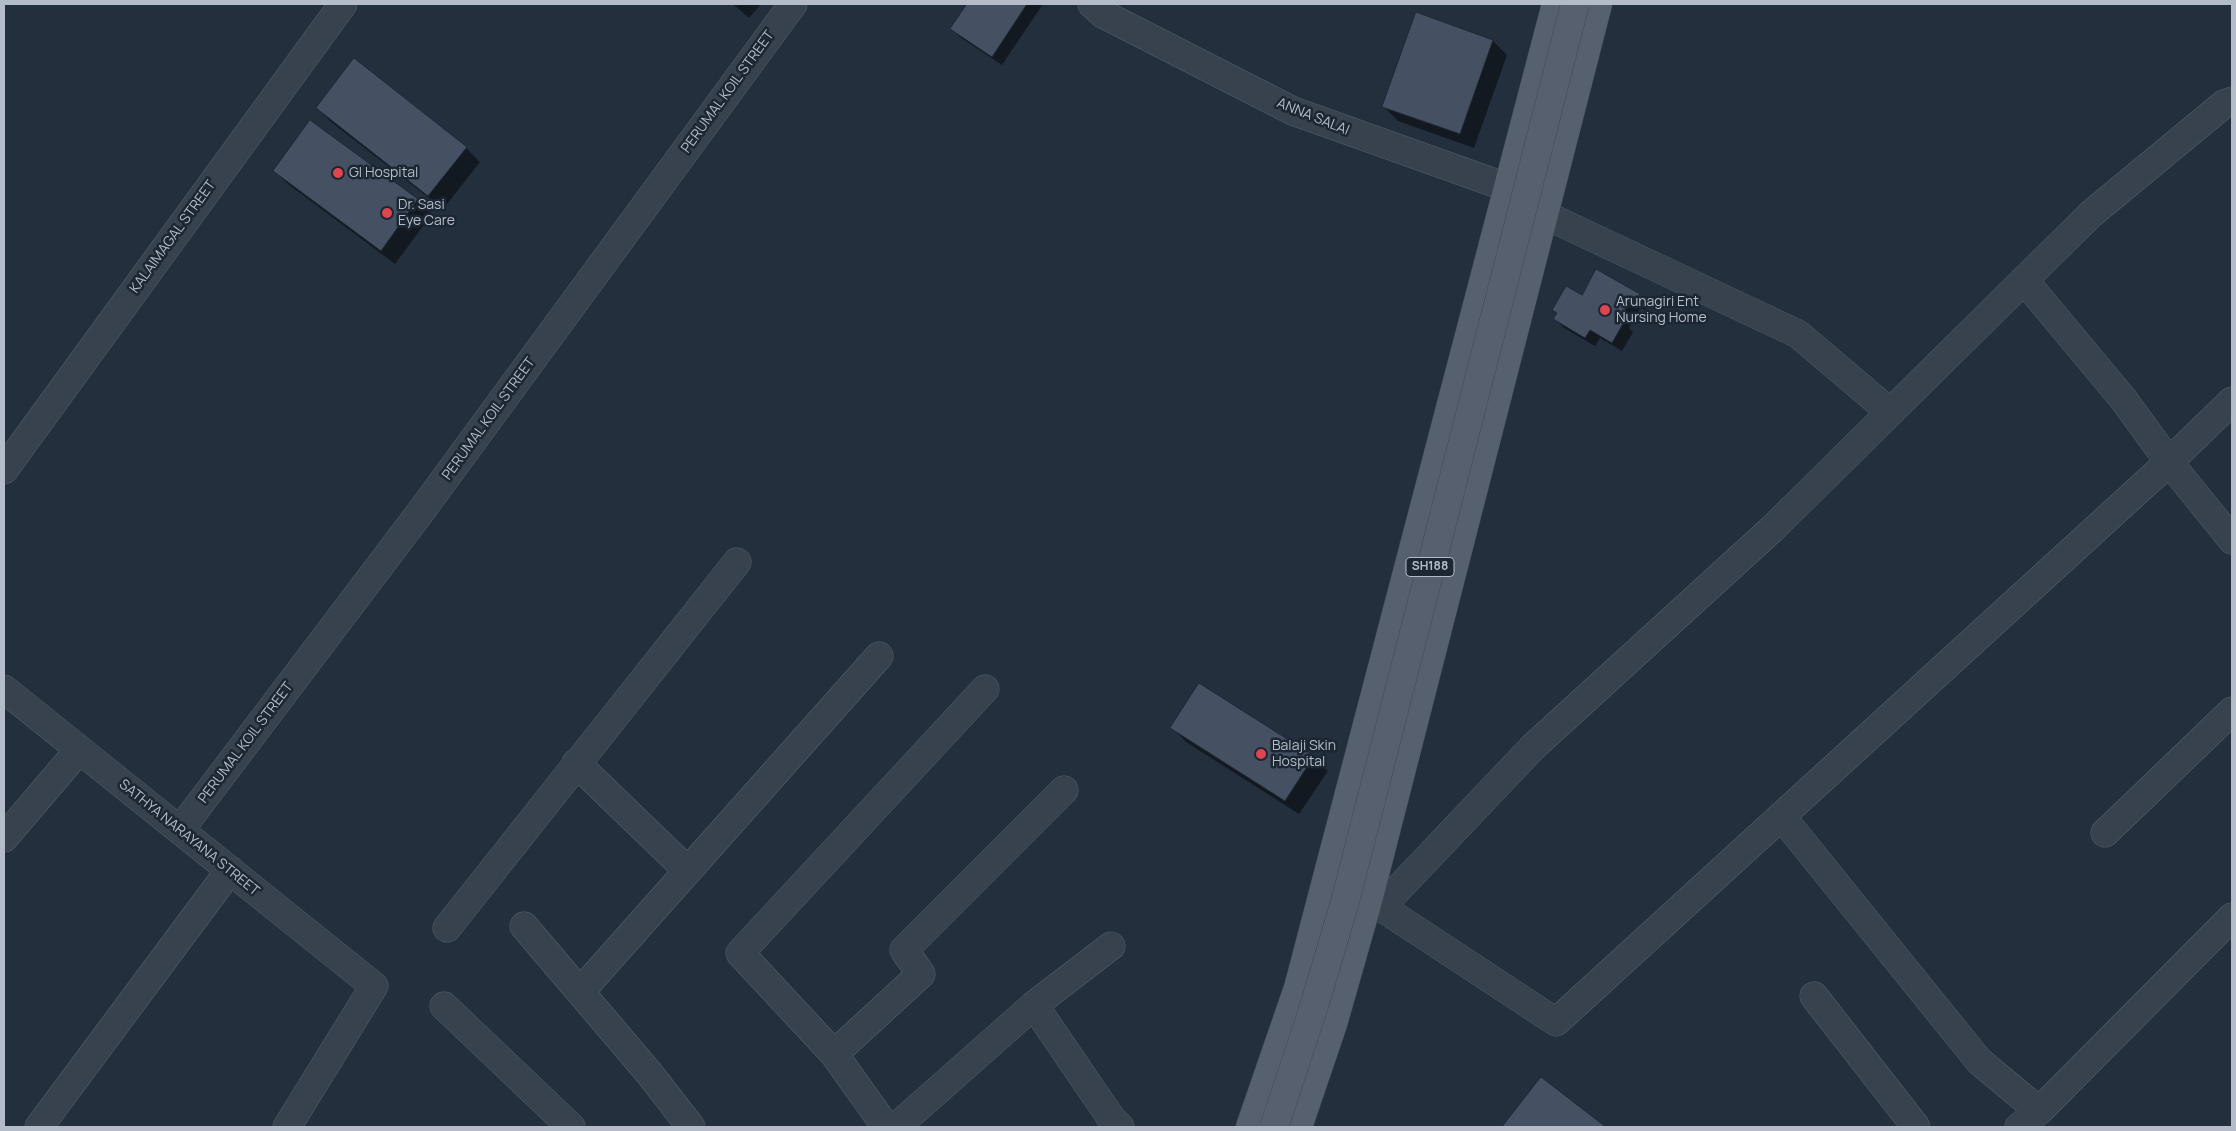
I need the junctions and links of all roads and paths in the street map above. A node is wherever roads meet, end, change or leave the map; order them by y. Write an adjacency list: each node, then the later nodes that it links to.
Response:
1 (343, 4): 14 (street, KALAIMAGAL STREET)
2 (793, 4): 25 (street, PERUMAL KOIL STREET)
3 (1092, 4): 8 (street, ANNA SALAI)
4 (1556, 4): 8 (main road)
5 (1575, 4): 49 (main road, SH188, bridge)
6 (1598, 4): 9 (main road)
7 (2232, 101): 10 (street)
8 (1509, 188): 9 (street, ANNA SALAI); 48 (main road)
9 (1546, 204): 12 (street, ANNA SALAI); 30 (main road)
10 (2024, 280): 12 (street); 13 (street)
11 (2232, 401): 13 (street)
12 (1890, 412): 30 (street)
13 (2169, 462): 15 (street); 24 (street)
14 (4, 470)
15 (2232, 540)
16 (737, 562): 22 (street)
17 (879, 656): 29 (street)
18 (4, 689): 21 (street, SATHYA NARAYANA STREET)
19 (985, 689): 39 (street)
20 (2232, 711): 26 (street)
21 (79, 750): 25 (street, SATHYA NARAYANA STREET); 27 (street)
22 (576, 763): 29 (street); 33 (street)
23 (1064, 790): 39 (street)
24 (1782, 817): 30 (street); 40 (street)
25 (180, 830): 28 (street, SATHYA NARAYANA STREET)
26 (2105, 833)
27 (4, 838)
28 (230, 870): 42 (street); 43 (street, SATHYA NARAYANA STREET)
29 (688, 872): 35 (street)
30 (1375, 904): 50 (main road)
31 (2232, 917): 40 (street)
32 (524, 926): 35 (street)
33 (447, 928)
34 (1111, 946): 37 (street)
35 (580, 992): 45 (street)
36 (1814, 996): 51 (street)
37 (1034, 1005): 41 (street); 47 (street)
38 (444, 1006): 44 (street)
39 (834, 1054): 46 (street)
40 (2029, 1119)
41 (1111, 1124)
42 (38, 1127)
43 (287, 1127)
44 (571, 1127)
45 (691, 1127)
46 (886, 1127)
47 (896, 1127)
48 (1250, 1127)
49 (1274, 1127)
50 (1298, 1127)
51 (1916, 1127)

